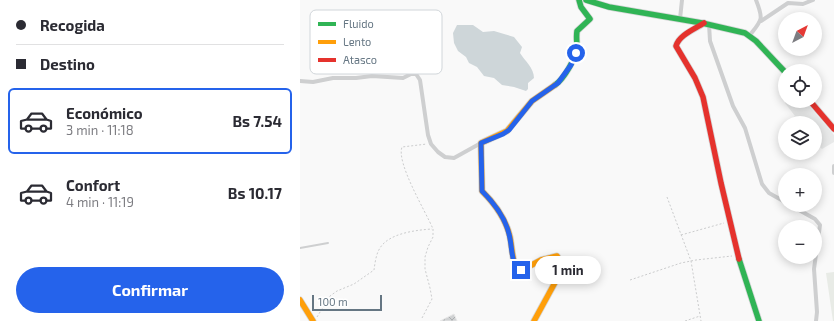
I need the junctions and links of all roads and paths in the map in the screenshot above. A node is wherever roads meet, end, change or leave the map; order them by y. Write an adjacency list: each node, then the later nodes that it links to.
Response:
1 (579, 0): 14 (street)
2 (586, 0): 6 (street)
3 (682, 0): 6 (street)
4 (756, 0): 7 (street)
5 (813, 0): 7 (street)
6 (680, 19): 8 (street)
7 (761, 21): 9 (street)
8 (707, 24): 9 (street); 19 (street); 21 (street)
9 (749, 36): 10 (street)
10 (778, 65)
11 (300, 81): 15 (street)
12 (816, 108): 13 (street)
13 (834, 129)
14 (481, 143): 15 (street); 33 (street)
15 (431, 144): 22 (path)
16 (834, 166): 17 (street)
17 (834, 173)
18 (667, 197): 23 (path)
19 (778, 198)
20 (802, 212): 37 (street)
21 (731, 221): 23 (path); 26 (street)
22 (433, 230): 31 (path); 32 (path)
23 (681, 235): 27 (path)
24 (328, 243): 25 (lane)
25 (300, 248)
26 (737, 255): 27 (path); 36 (street)
27 (691, 261): 28 (path); 30 (path)
28 (630, 280)
29 (300, 300): 32 (street)
30 (701, 316): 34 (path); 35 (path)
31 (422, 318)
32 (314, 321)
33 (534, 321)
34 (685, 321)
35 (702, 321)
36 (759, 321)
37 (816, 321)

